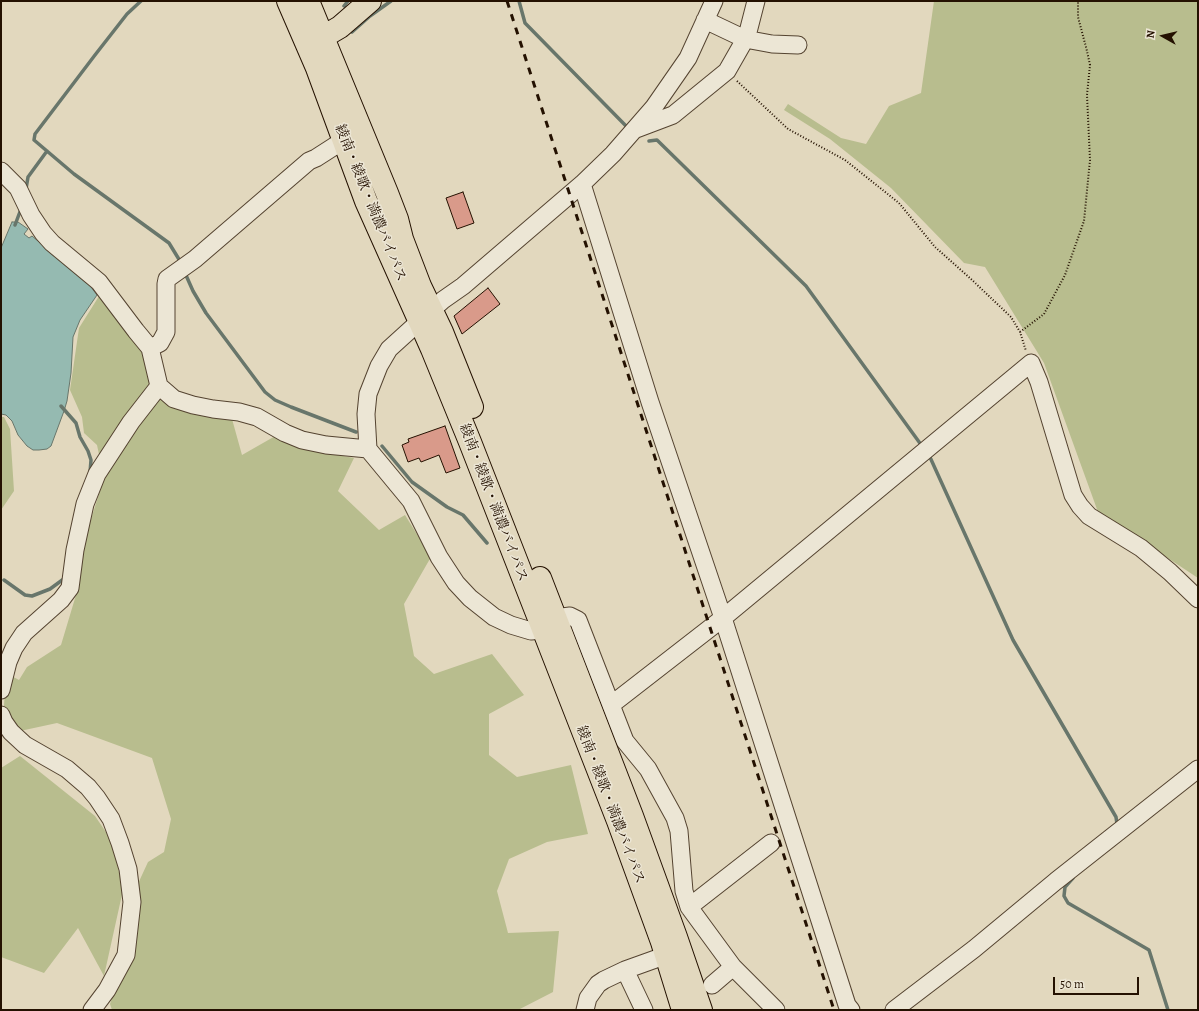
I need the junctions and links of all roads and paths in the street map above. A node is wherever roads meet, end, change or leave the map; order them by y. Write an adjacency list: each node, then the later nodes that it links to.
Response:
1 (288, 1): 9 (highway, 綾南・綾歌・満濃バイパス)
2 (308, 1): 9 (highway, 綾南・綾歌・満濃バイパス)
3 (370, 1): 9 (highway)
4 (714, 1): 7 (street)
5 (756, 1): 8 (street)
6 (1078, 1): 17 (path)
7 (705, 20): 8 (street); 12 (street)
8 (745, 39): 10 (street); 11 (street)
9 (314, 40): 13 (highway, 綾南・綾歌・満濃バイパス); 16 (highway, 綾南・綾歌・満濃バイパス)
10 (798, 45)
11 (726, 71): 12 (street); 17 (path)
12 (636, 129): 15 (street)
13 (344, 140): 16 (highway, 綾南・綾歌・満濃バイパス); 18 (street)
14 (1, 171): 18 (street)
15 (582, 184): 16 (street); 23 (street)
16 (426, 315): 21 (street); 24 (highway, 綾南・綾歌・満濃バイパス)
17 (1020, 332): 19 (path)
18 (150, 348): 20 (street)
19 (1030, 363): 22 (street); 23 (street)
20 (158, 386): 21 (street); 25 (street)
21 (368, 449): 24 (street)
22 (1198, 599)
23 (723, 618): 26 (street); 41 (street)
24 (549, 624): 26 (street); 31 (highway, 綾南・綾歌・満濃バイパス)
25 (1, 690)
26 (611, 705): 30 (street)
27 (1, 715): 35 (street)
28 (1198, 769): 42 (street)
29 (771, 843): 30 (street)
30 (689, 907): 32 (street)
31 (673, 953): 33 (street); 38 (highway, 綾南・綾歌・満濃バイパス); 39 (highway, 綾南・綾歌・満濃バイパス)
32 (734, 967): 34 (street); 40 (street)
33 (625, 970): 36 (street); 37 (street)
34 (712, 984)
35 (92, 1010)
36 (585, 1010)
37 (644, 1010)
38 (683, 1010)
39 (701, 1010)
40 (776, 1010)
41 (851, 1010)
42 (894, 1010)

